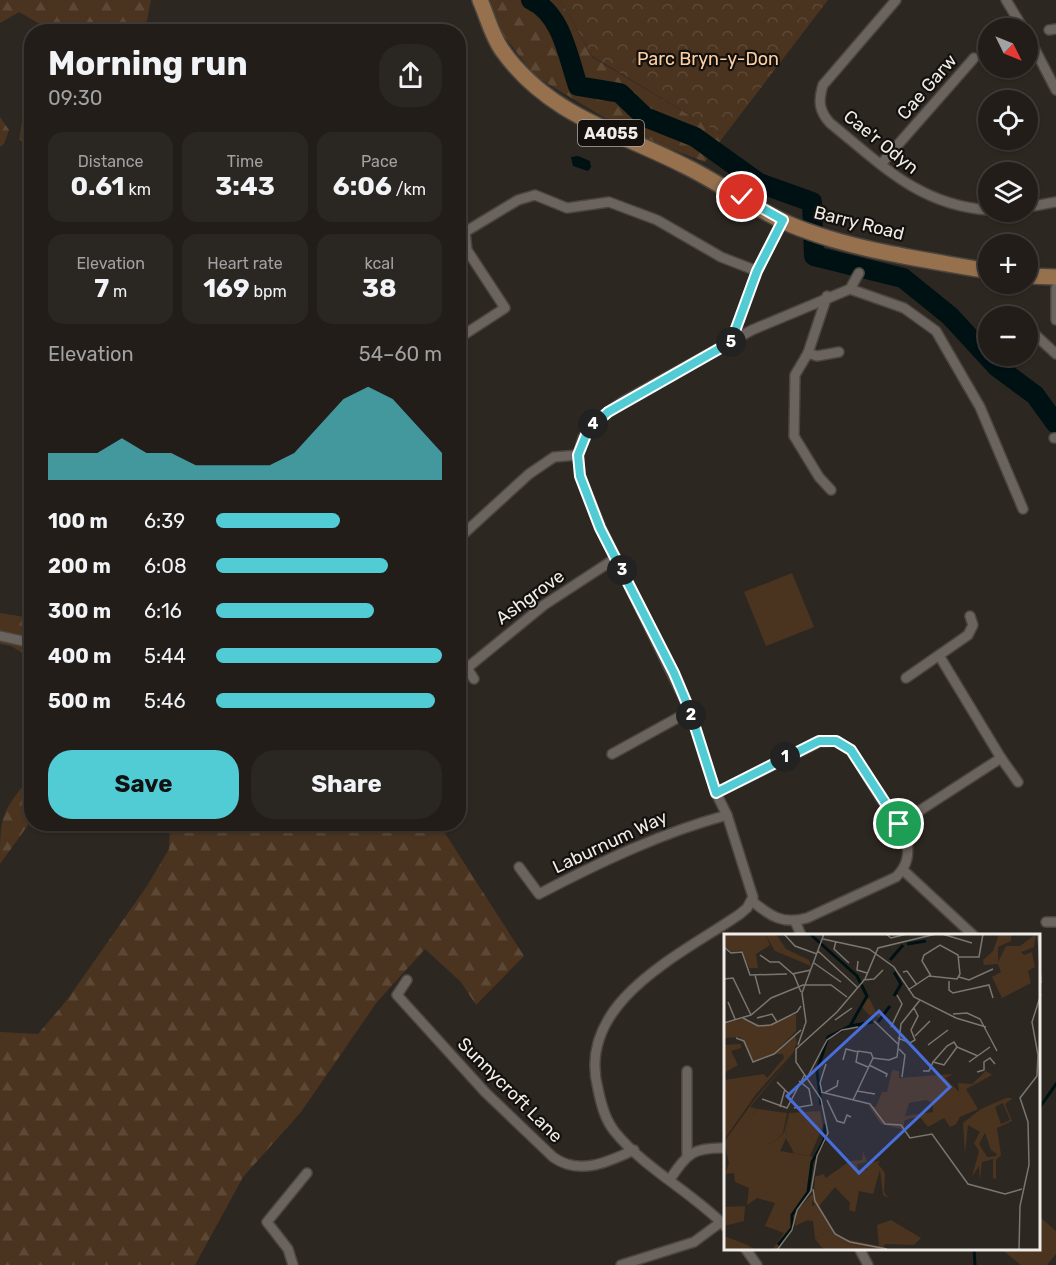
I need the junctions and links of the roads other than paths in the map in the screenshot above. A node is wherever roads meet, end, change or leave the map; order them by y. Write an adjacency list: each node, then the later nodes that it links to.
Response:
1 (480, 0): 12 (main road, Barry Road / A4055)
2 (896, 0): 8 (street, Cae'r Odyn)
3 (1006, 0): 4 (street)
4 (1017, 18)
5 (1038, 55): 7 (street)
6 (974, 58): 8 (street, Cae Garw)
7 (1056, 90)
8 (881, 164): 11 (street, Cae'r Odyn)
9 (1056, 202): 10 (street)
10 (1038, 205)
11 (978, 209)
12 (783, 220): 15 (main road, Barry Road / A4055); 16 (street)
13 (466, 231): 16 (street)
14 (466, 241): 24 (street)
15 (978, 269)
16 (757, 271): 26 (street)
17 (859, 273): 20 (street)
18 (1038, 276): 19 (main road)
19 (1056, 277)
20 (850, 288): 22 (street); 32 (street)
21 (1056, 288): 23 (street)
22 (827, 296): 26 (street); 28 (street)
23 (1056, 320)
24 (466, 333)
25 (1038, 337): 29 (street)
26 (731, 342): 30 (street)
27 (839, 352): 28 (street)
28 (808, 353): 31 (street)
29 (1056, 354)
30 (578, 455): 33 (street); 34 (street)
31 (831, 490)
32 (1023, 509)
33 (466, 532)
34 (616, 558): 39 (street, Ashgrove); 42 (street)
35 (970, 616): 38 (street)
36 (0, 636): 37 (street)
37 (24, 641)
38 (940, 657): 40 (street); 44 (street)
39 (467, 668): 41 (street)
40 (906, 678)
41 (474, 680)
42 (690, 711): 43 (street); 46 (street)
43 (612, 754)
44 (1001, 758): 45 (street); 48 (street)
45 (1018, 782)
46 (716, 793): 47 (street); 48 (street)
47 (727, 815): 49 (street, Laburnum Way); 51 (street)
48 (899, 824): 50 (street)
49 (519, 867)
50 (903, 870): 52 (street); 54 (street)
51 (752, 901): 52 (street); 58 (street)
52 (795, 921): 53 (street)
53 (801, 934)
54 (972, 934)
55 (407, 980): 58 (street, Sunnycroft Lane)
56 (687, 1071): 59 (street)
57 (724, 1148): 59 (street)
58 (634, 1150): 61 (street)
59 (687, 1155): 61 (street)
60 (307, 1173): 65 (street)
61 (670, 1179): 62 (street)
62 (724, 1224): 66 (street)
63 (746, 1250): 67 (street)
64 (860, 1250): 68 (street)
65 (293, 1265)
66 (621, 1265)
67 (757, 1265)
68 (868, 1265)

